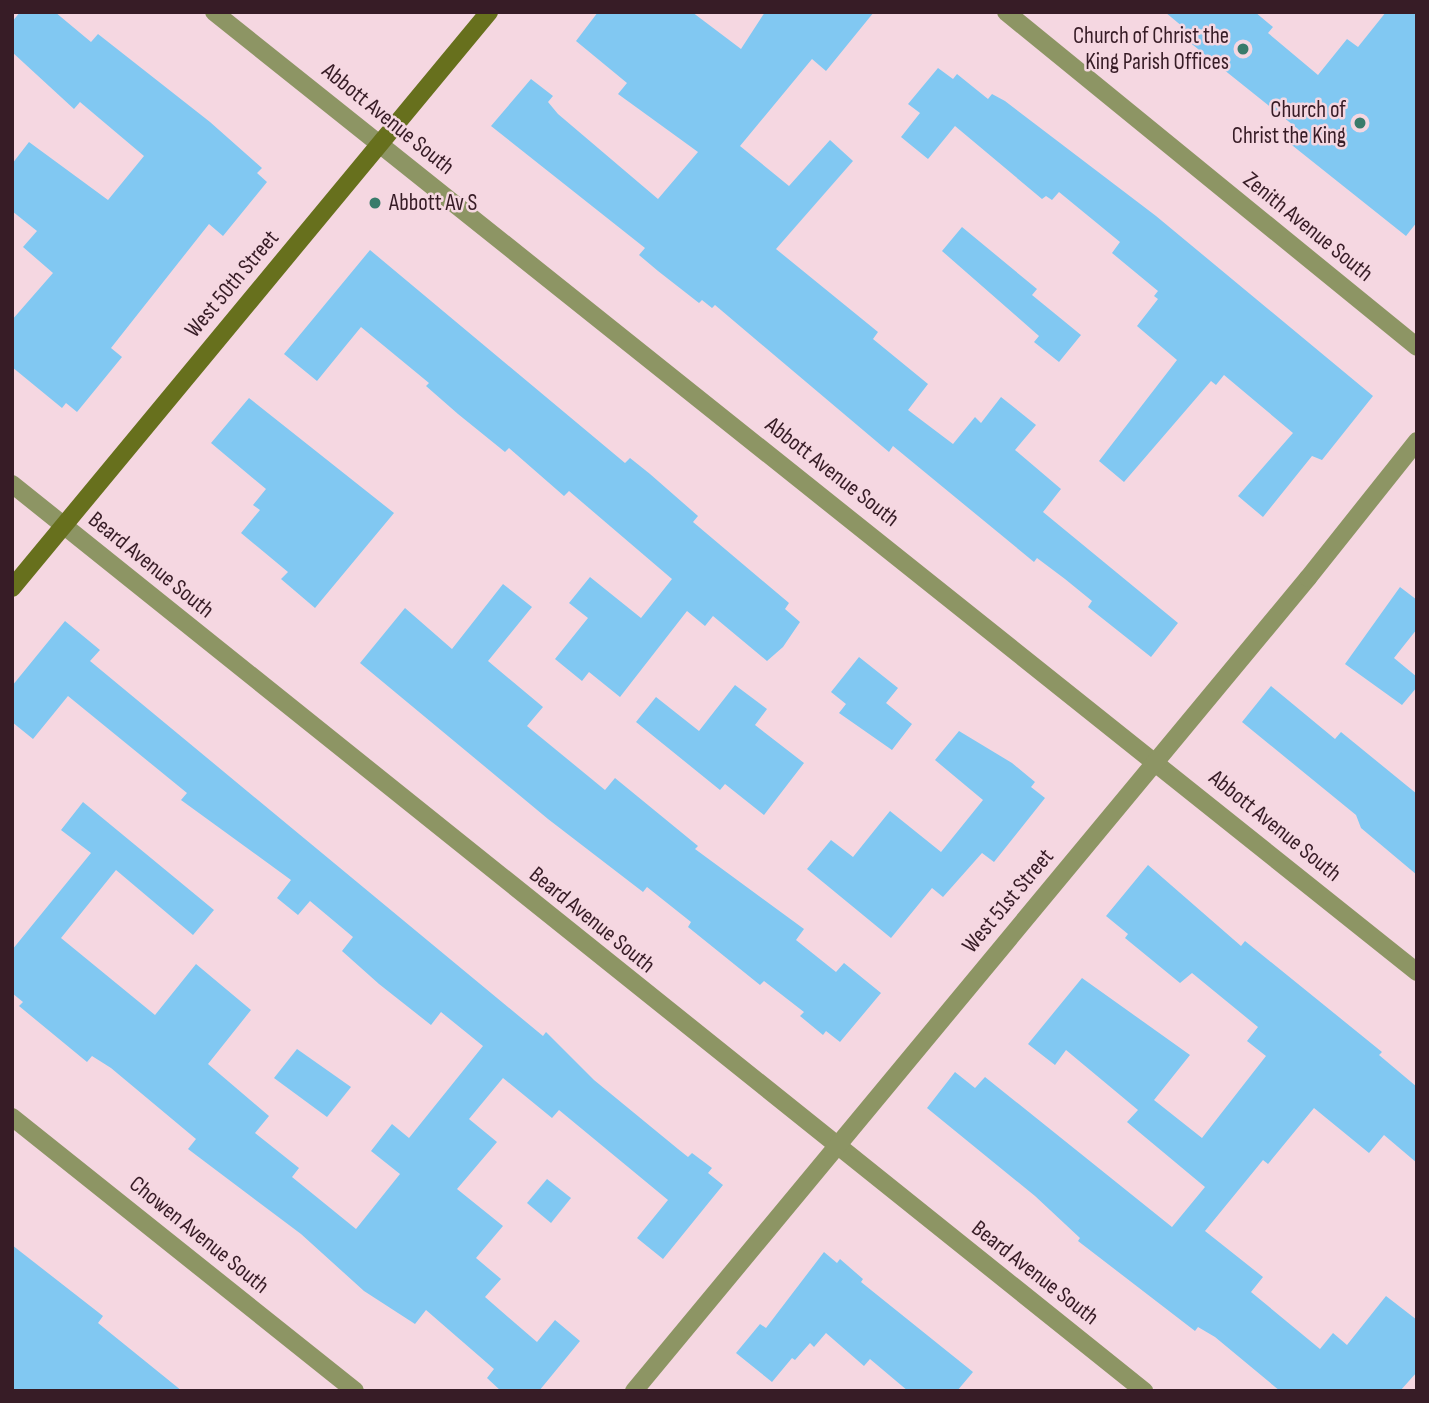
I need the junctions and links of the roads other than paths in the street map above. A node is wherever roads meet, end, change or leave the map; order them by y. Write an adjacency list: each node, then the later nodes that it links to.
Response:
1 (214, 12): 4 (street, Abbott Avenue South)
2 (489, 12): 4 (main road, West 50th Street)
3 (1006, 12): 5 (street, Zenith Avenue South)
4 (380, 145): 8 (main road, West 50th Street); 10 (street, Abbott Avenue South)
5 (1417, 347)
6 (1417, 441): 10 (street, West 51st Street)
7 (12, 484): 8 (street, Beard Avenue South)
8 (63, 525): 9 (main road, West 50th Street); 13 (street, Beard Avenue South)
9 (12, 588)
10 (1157, 761): 11 (street, Abbott Avenue South); 13 (street, West 51st Street)
11 (1417, 972)
12 (12, 1117): 14 (street, Chowen Avenue South)
13 (836, 1147): 15 (street, West 51st Street); 16 (street, Beard Avenue South)
14 (355, 1391)
15 (634, 1391)
16 (1144, 1391)

